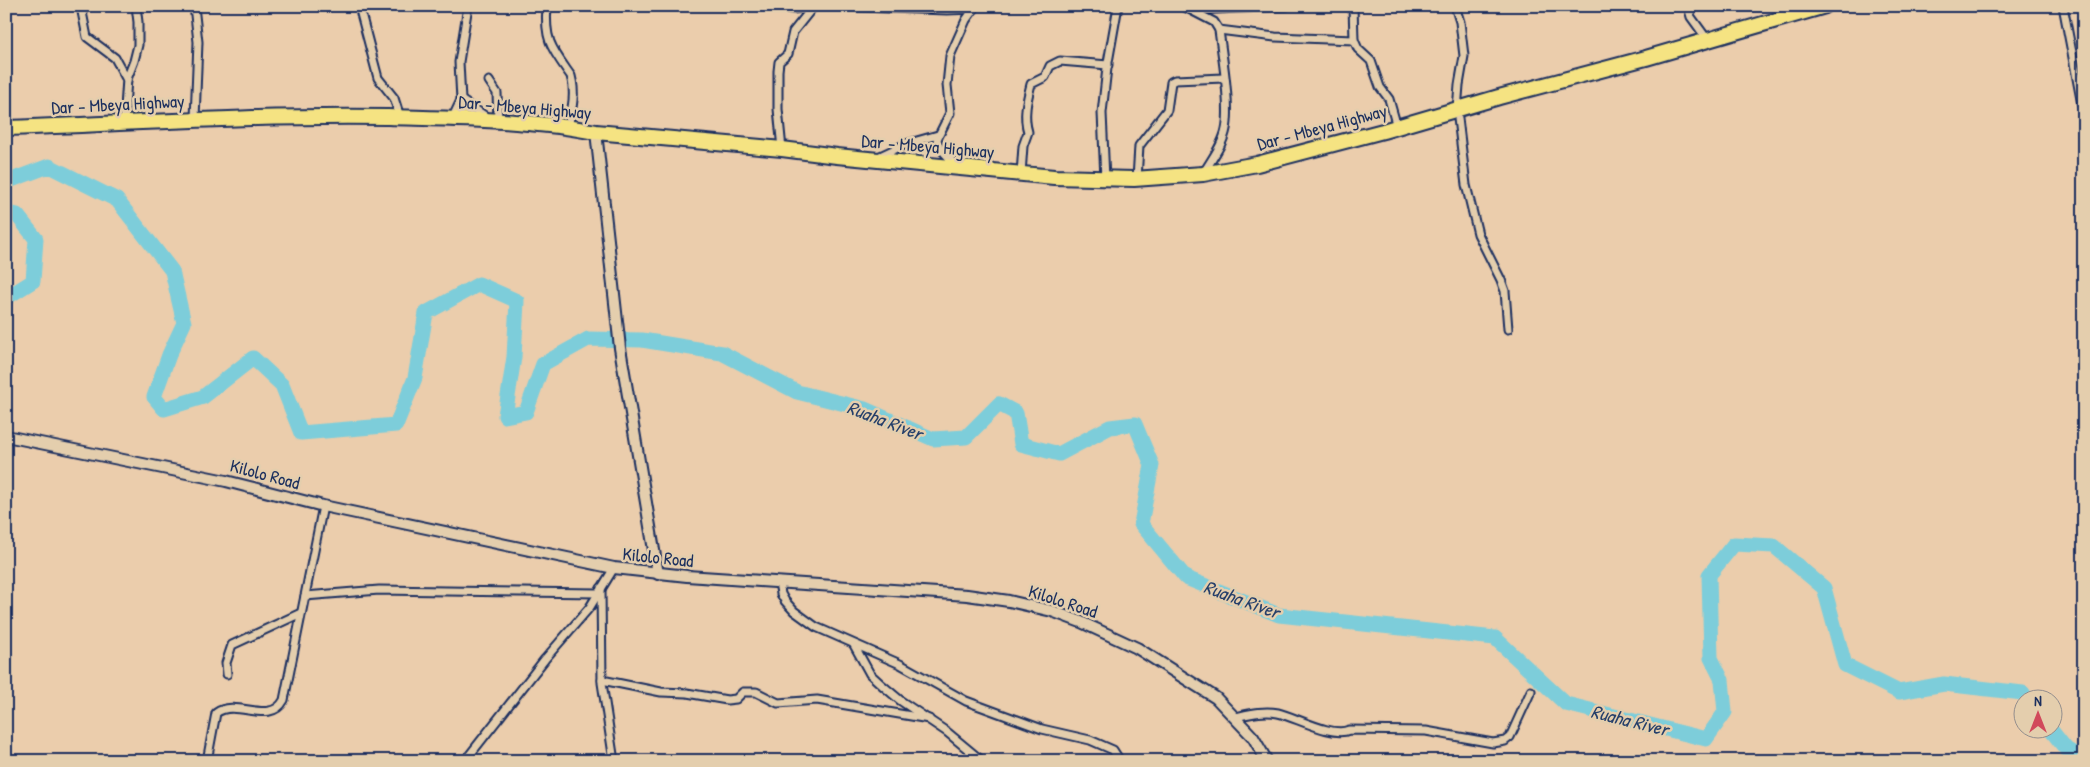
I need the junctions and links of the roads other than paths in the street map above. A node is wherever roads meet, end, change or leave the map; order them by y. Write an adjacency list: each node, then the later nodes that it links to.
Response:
1 (85, 6): 27 (street)
2 (136, 6): 27 (street)
3 (194, 6): 33 (street)
4 (359, 6): 32 (street)
5 (468, 6): 29 (street)
6 (547, 6): 37 (street)
7 (767, 6): 18 (street)
8 (817, 6): 18 (street)
9 (830, 6): 19 (street)
10 (1118, 6): 25 (street)
11 (1183, 6): 21 (street)
12 (1287, 6): 21 (street)
13 (1353, 6): 24 (street)
14 (1455, 6): 30 (street)
15 (1688, 6): 23 (street)
16 (1825, 6): 23 (highway, Dar - Mbeya Highway)
17 (2063, 6): 31 (street)
18 (813, 7): 42 (street)
19 (880, 7): 20 (street)
20 (975, 7): 41 (street)
21 (1191, 10): 22 (street)
22 (1219, 30): 24 (street); 26 (street)
23 (1707, 39): 30 (highway, Dar - Mbeya Highway)
24 (1354, 40): 38 (street)
25 (1108, 65): 45 (street); 47 (street)
26 (1224, 78): 46 (street); 48 (street)
27 (127, 80): 36 (street)
28 (489, 80): 35 (street)
29 (461, 100): 34 (street); 35 (street)
30 (1457, 110): 38 (highway, Dar - Mbeya Highway); 49 (street)
31 (2084, 115)
32 (400, 118): 33 (highway, Dar - Mbeya Highway); 34 (highway, Dar - Mbeya Highway)
33 (195, 119): 36 (highway, Dar - Mbeya Highway)
34 (452, 119): 35 (highway, Dar - Mbeya Highway)
35 (494, 121): 37 (highway, Dar - Mbeya Highway)
36 (124, 122): 39 (highway, Dar - Mbeya Highway)
37 (568, 127): 40 (highway, Dar - Mbeya Highway)
38 (1397, 127): 46 (highway, Dar - Mbeya Highway)
39 (6, 128)
40 (596, 132): 42 (highway, Dar - Mbeya Highway); 53 (main road)
41 (938, 136): 43 (street); 44 (street)
42 (782, 148): 43 (highway, Dar - Mbeya Highway)
43 (872, 159): 44 (highway, Dar - Mbeya Highway)
44 (958, 167): 45 (highway, Dar - Mbeya Highway)
45 (1021, 174): 47 (highway, Dar - Mbeya Highway)
46 (1203, 174): 48 (highway, Dar - Mbeya Highway)
47 (1105, 179): 48 (highway, Dar - Mbeya Highway)
48 (1137, 179)
49 (1508, 329)
50 (6, 436): 51 (main road, Kilolo Road)
51 (323, 506): 52 (main road, Kilolo Road); 56 (street)
52 (614, 568): 53 (main road, Kilolo Road); 55 (street)
53 (658, 574): 54 (main road, Kilolo Road)
54 (779, 582): 58 (street); 62 (main road, Kilolo Road)
55 (600, 590): 56 (street); 60 (street); 65 (street)
56 (305, 596): 57 (street)
57 (301, 613): 59 (street); 64 (street)
58 (854, 644): 63 (street); 68 (street)
59 (226, 674)
60 (602, 680): 63 (street); 66 (street)
61 (1531, 691): 62 (street)
62 (1235, 716): 69 (main road, Kilolo Road)
63 (929, 719): 67 (street)
64 (207, 761)
65 (465, 761)
66 (614, 761)
67 (982, 761)
68 (1120, 761)
69 (1267, 761)

